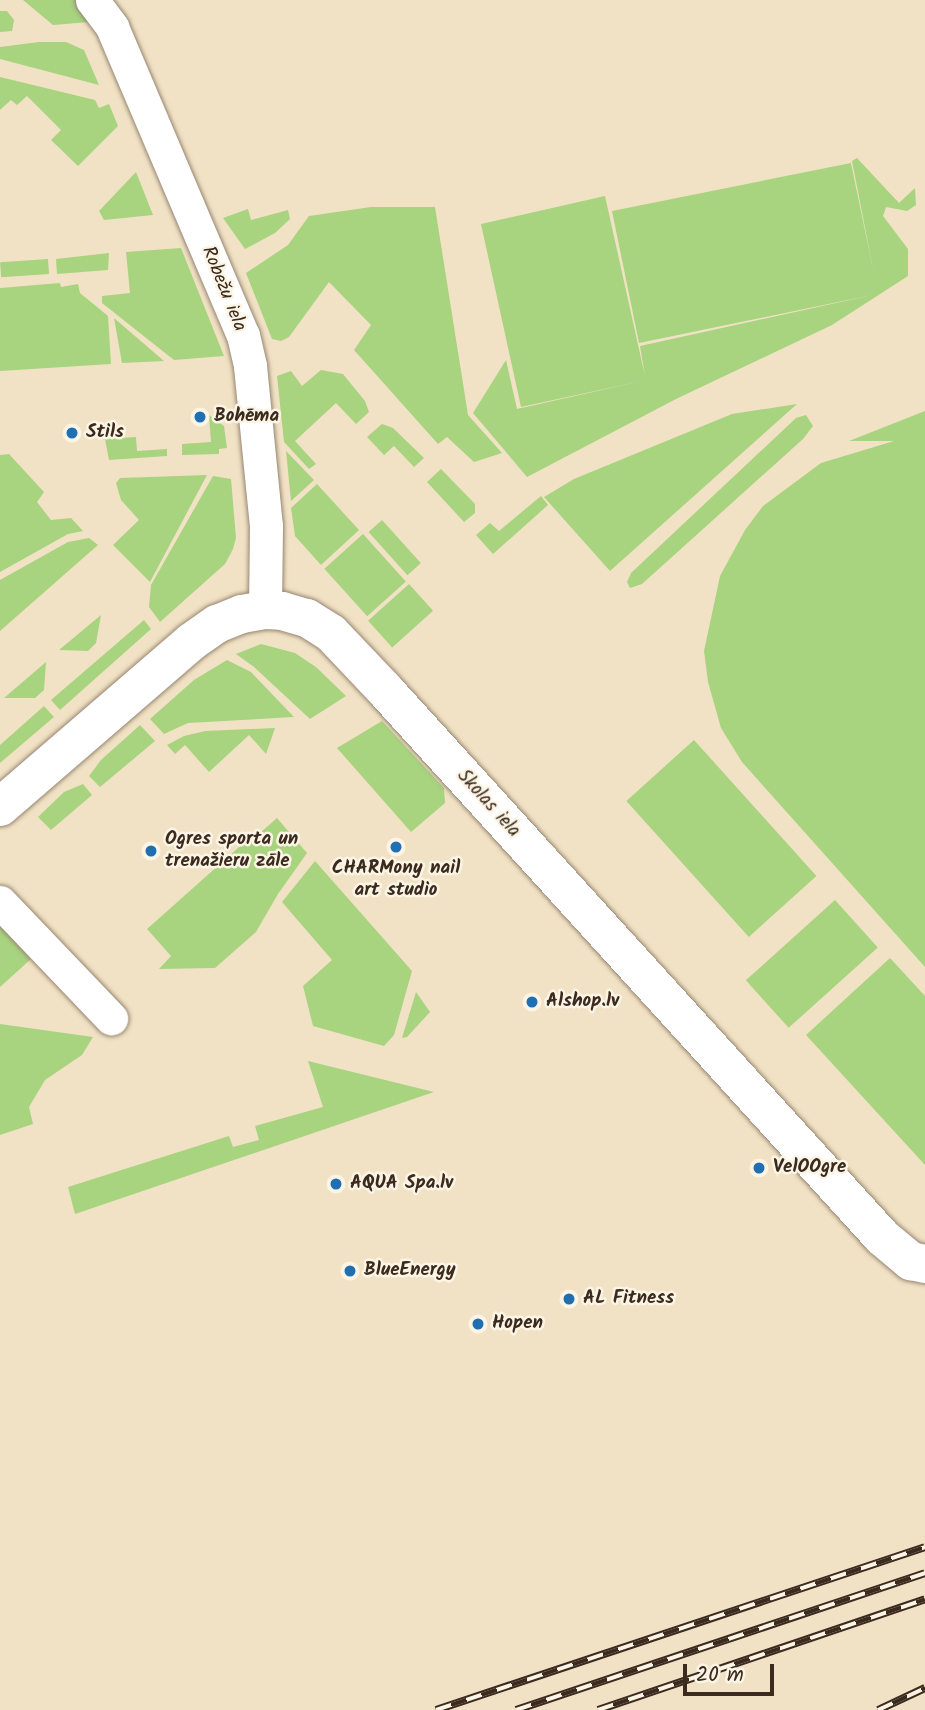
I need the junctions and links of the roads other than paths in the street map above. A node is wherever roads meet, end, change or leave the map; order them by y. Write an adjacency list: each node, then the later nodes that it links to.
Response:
1 (92, 0): 2 (street, Robežu iela)
2 (116, 13): 3 (street, Robežu iela)
3 (265, 610): 4 (main road, Skolas iela); 7 (main road, Skolas iela)
4 (0, 807)
5 (0, 902): 6 (street)
6 (111, 1018)
7 (925, 1264)

